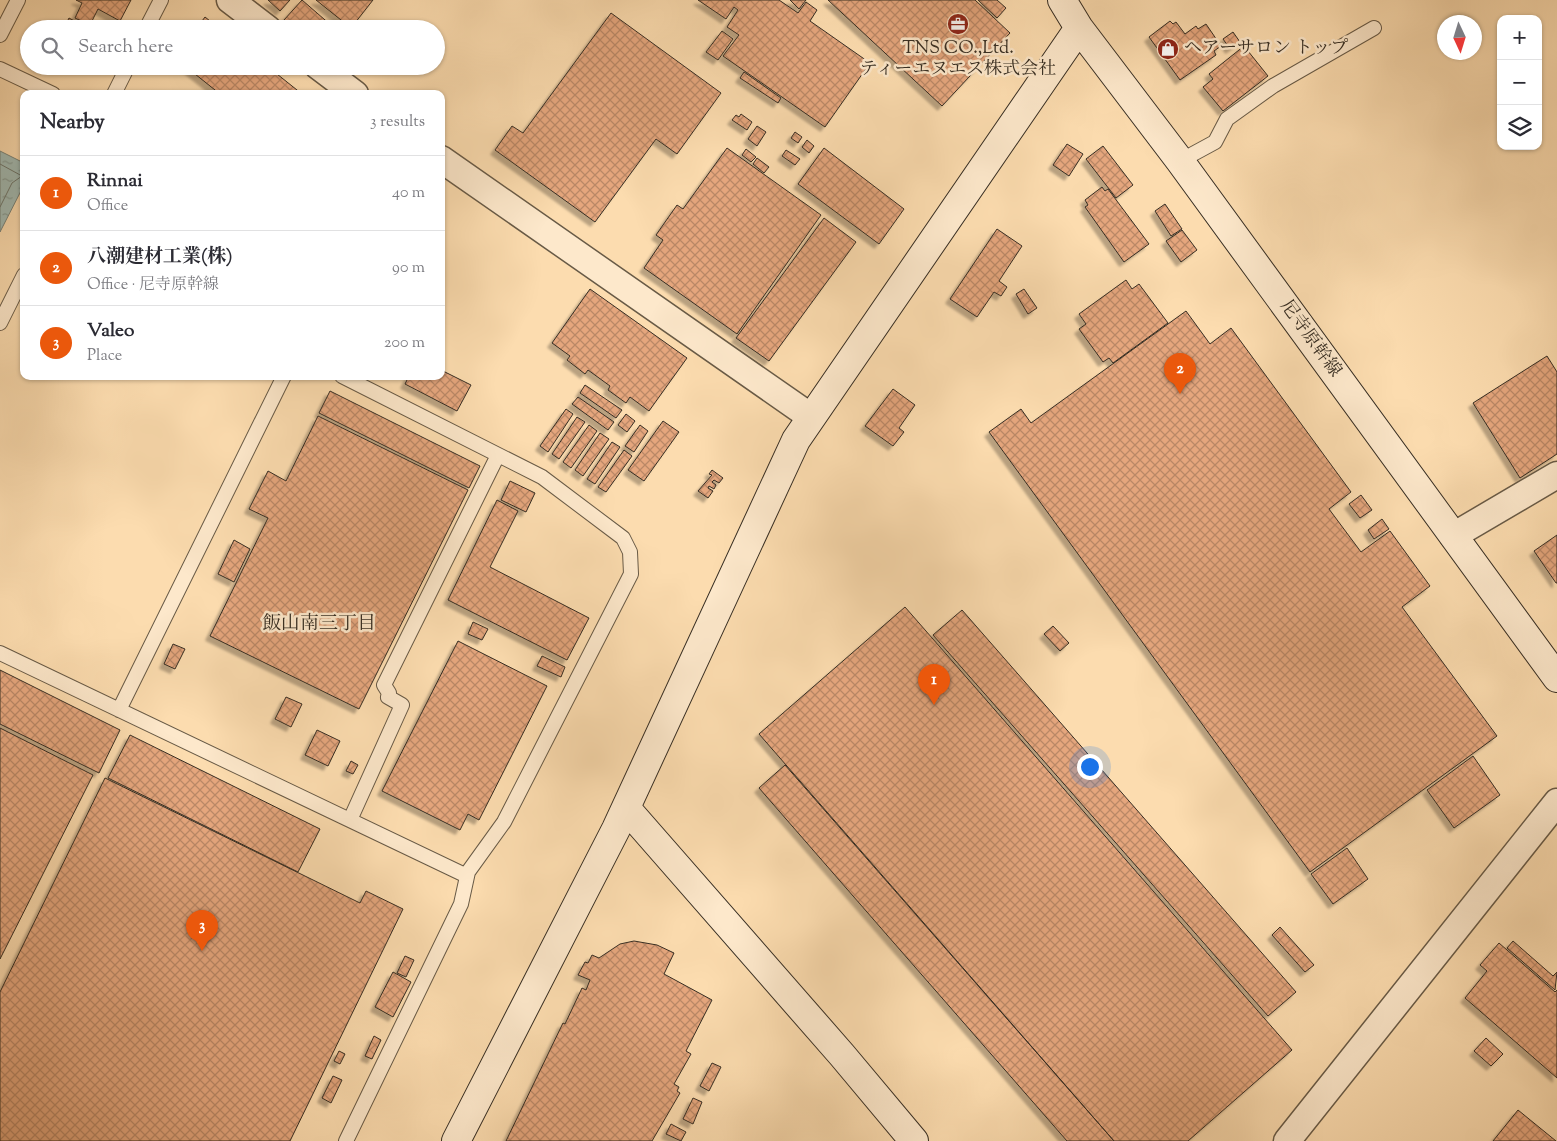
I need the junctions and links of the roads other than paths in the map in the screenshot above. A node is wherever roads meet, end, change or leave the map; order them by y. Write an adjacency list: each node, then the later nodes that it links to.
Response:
1 (18, 0): 9 (lane)
2 (161, 0): 5 (lane)
3 (230, 0): 6 (street)
4 (1063, 1): 7 (street, 尼寺原幹線)
5 (151, 20)
6 (256, 20)
7 (1079, 28): 16 (street, 尼寺原幹線); 22 (street)
8 (1374, 28): 16 (lane)
9 (0, 35)
10 (0, 69): 13 (lane)
11 (124, 75): 14 (lane)
12 (330, 75): 15 (street)
13 (45, 90)
14 (116, 90)
15 (349, 90)
16 (1180, 161): 25 (street, 尼寺原幹線)
17 (445, 162): 22 (street)
18 (20, 283): 19 (lane)
19 (0, 323)
20 (282, 380): 28 (lane)
21 (350, 380): 23 (lane)
22 (811, 417): 30 (street)
23 (498, 455): 31 (lane); 32 (lane)
24 (1557, 475): 25 (street)
25 (1453, 536): 27 (street, 尼寺原幹線)
26 (0, 653): 28 (lane)
27 (1557, 678)
28 (119, 710): 31 (lane)
29 (1557, 802): 36 (street)
30 (626, 808): 34 (street); 35 (street)
31 (350, 820): 32 (lane)
32 (467, 876): 33 (lane)
33 (346, 1141)
34 (456, 1141)
35 (914, 1141)
36 (1288, 1141)

